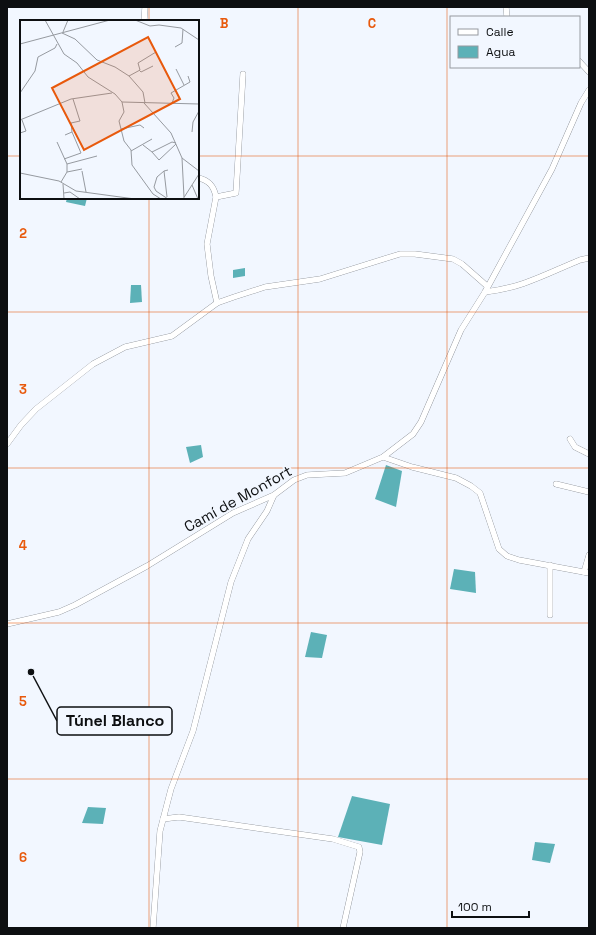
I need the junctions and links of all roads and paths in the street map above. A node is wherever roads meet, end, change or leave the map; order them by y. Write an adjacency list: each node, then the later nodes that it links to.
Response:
1 (145, 7): 2 (street)
2 (144, 20)
3 (580, 62): 4 (street)
4 (589, 72)
5 (243, 74): 8 (street)
6 (589, 90): 10 (street, Camí de Monfort)
7 (199, 178): 8 (street)
8 (216, 196): 11 (street)
9 (589, 258): 10 (street)
10 (486, 289): 11 (street); 15 (street, Camí de Monfort)
11 (217, 303): 13 (street)
12 (570, 439): 14 (street)
13 (7, 444)
14 (589, 454)
15 (383, 458): 18 (street, Camí de Monfort); 20 (street)
16 (556, 484): 17 (street)
17 (589, 492)
18 (274, 495): 23 (street, Camí de Monfort); 24 (street)
19 (589, 555): 21 (street)
20 (550, 565): 21 (street); 22 (street)
21 (587, 573)
22 (550, 615)
23 (7, 624)
24 (163, 819): 25 (street); 26 (street)
25 (153, 928)
26 (343, 928)

